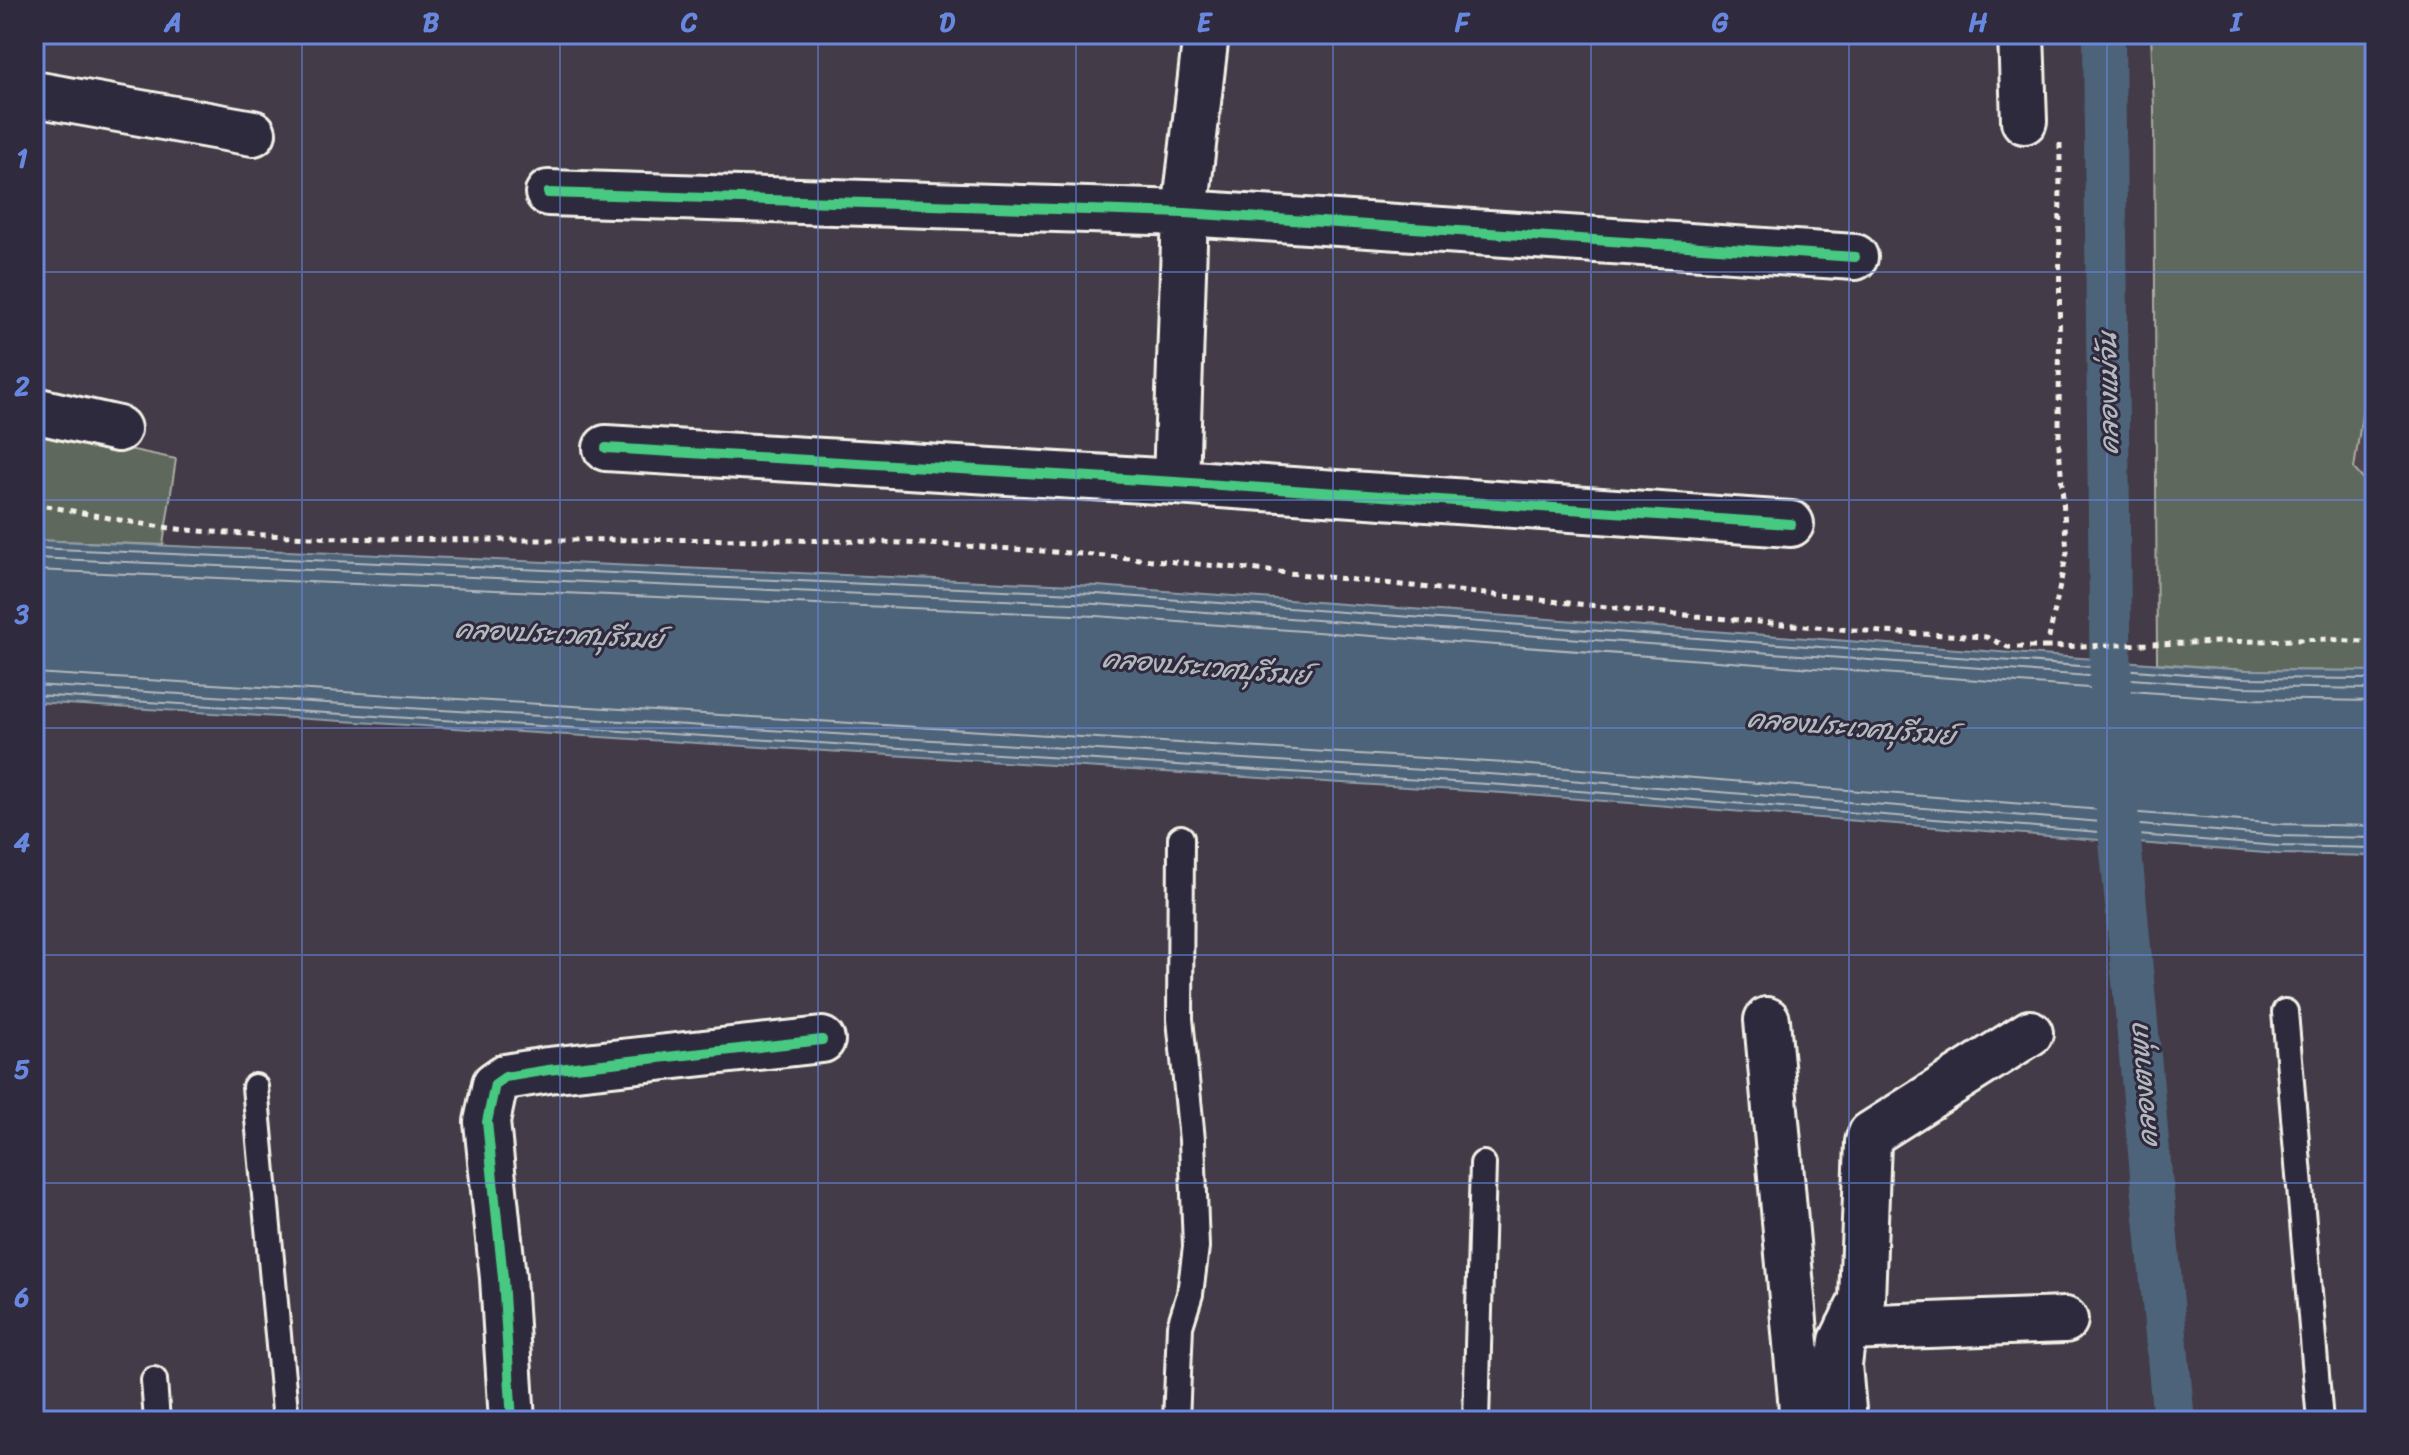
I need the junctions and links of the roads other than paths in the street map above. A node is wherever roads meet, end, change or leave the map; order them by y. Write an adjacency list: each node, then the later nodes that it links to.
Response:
1 (1206, 34): 7 (street)
2 (2021, 34): 4 (street)
3 (34, 94): 5 (street)
4 (2042, 131)
5 (253, 133)
6 (548, 193): 7 (street)
7 (1185, 213): 8 (street); 12 (street)
8 (1855, 257)
9 (34, 410): 10 (street)
10 (118, 429)
11 (606, 448): 12 (street)
12 (1176, 482): 13 (street)
13 (1791, 524)
14 (1181, 838): 27 (lane)
15 (2285, 1012): 31 (lane)
16 (1767, 1020): 29 (street)
17 (2030, 1033): 22 (street)
18 (822, 1040): 26 (street)
19 (255, 1087): 25 (lane)
20 (1483, 1164): 28 (lane)
21 (2065, 1320): 22 (street)
22 (1848, 1328): 30 (street)
23 (154, 1380): 24 (lane)
24 (157, 1421)
25 (286, 1421)
26 (512, 1421)
27 (1176, 1421)
28 (1476, 1421)
29 (1803, 1421)
30 (1844, 1421)
31 (2320, 1421)

